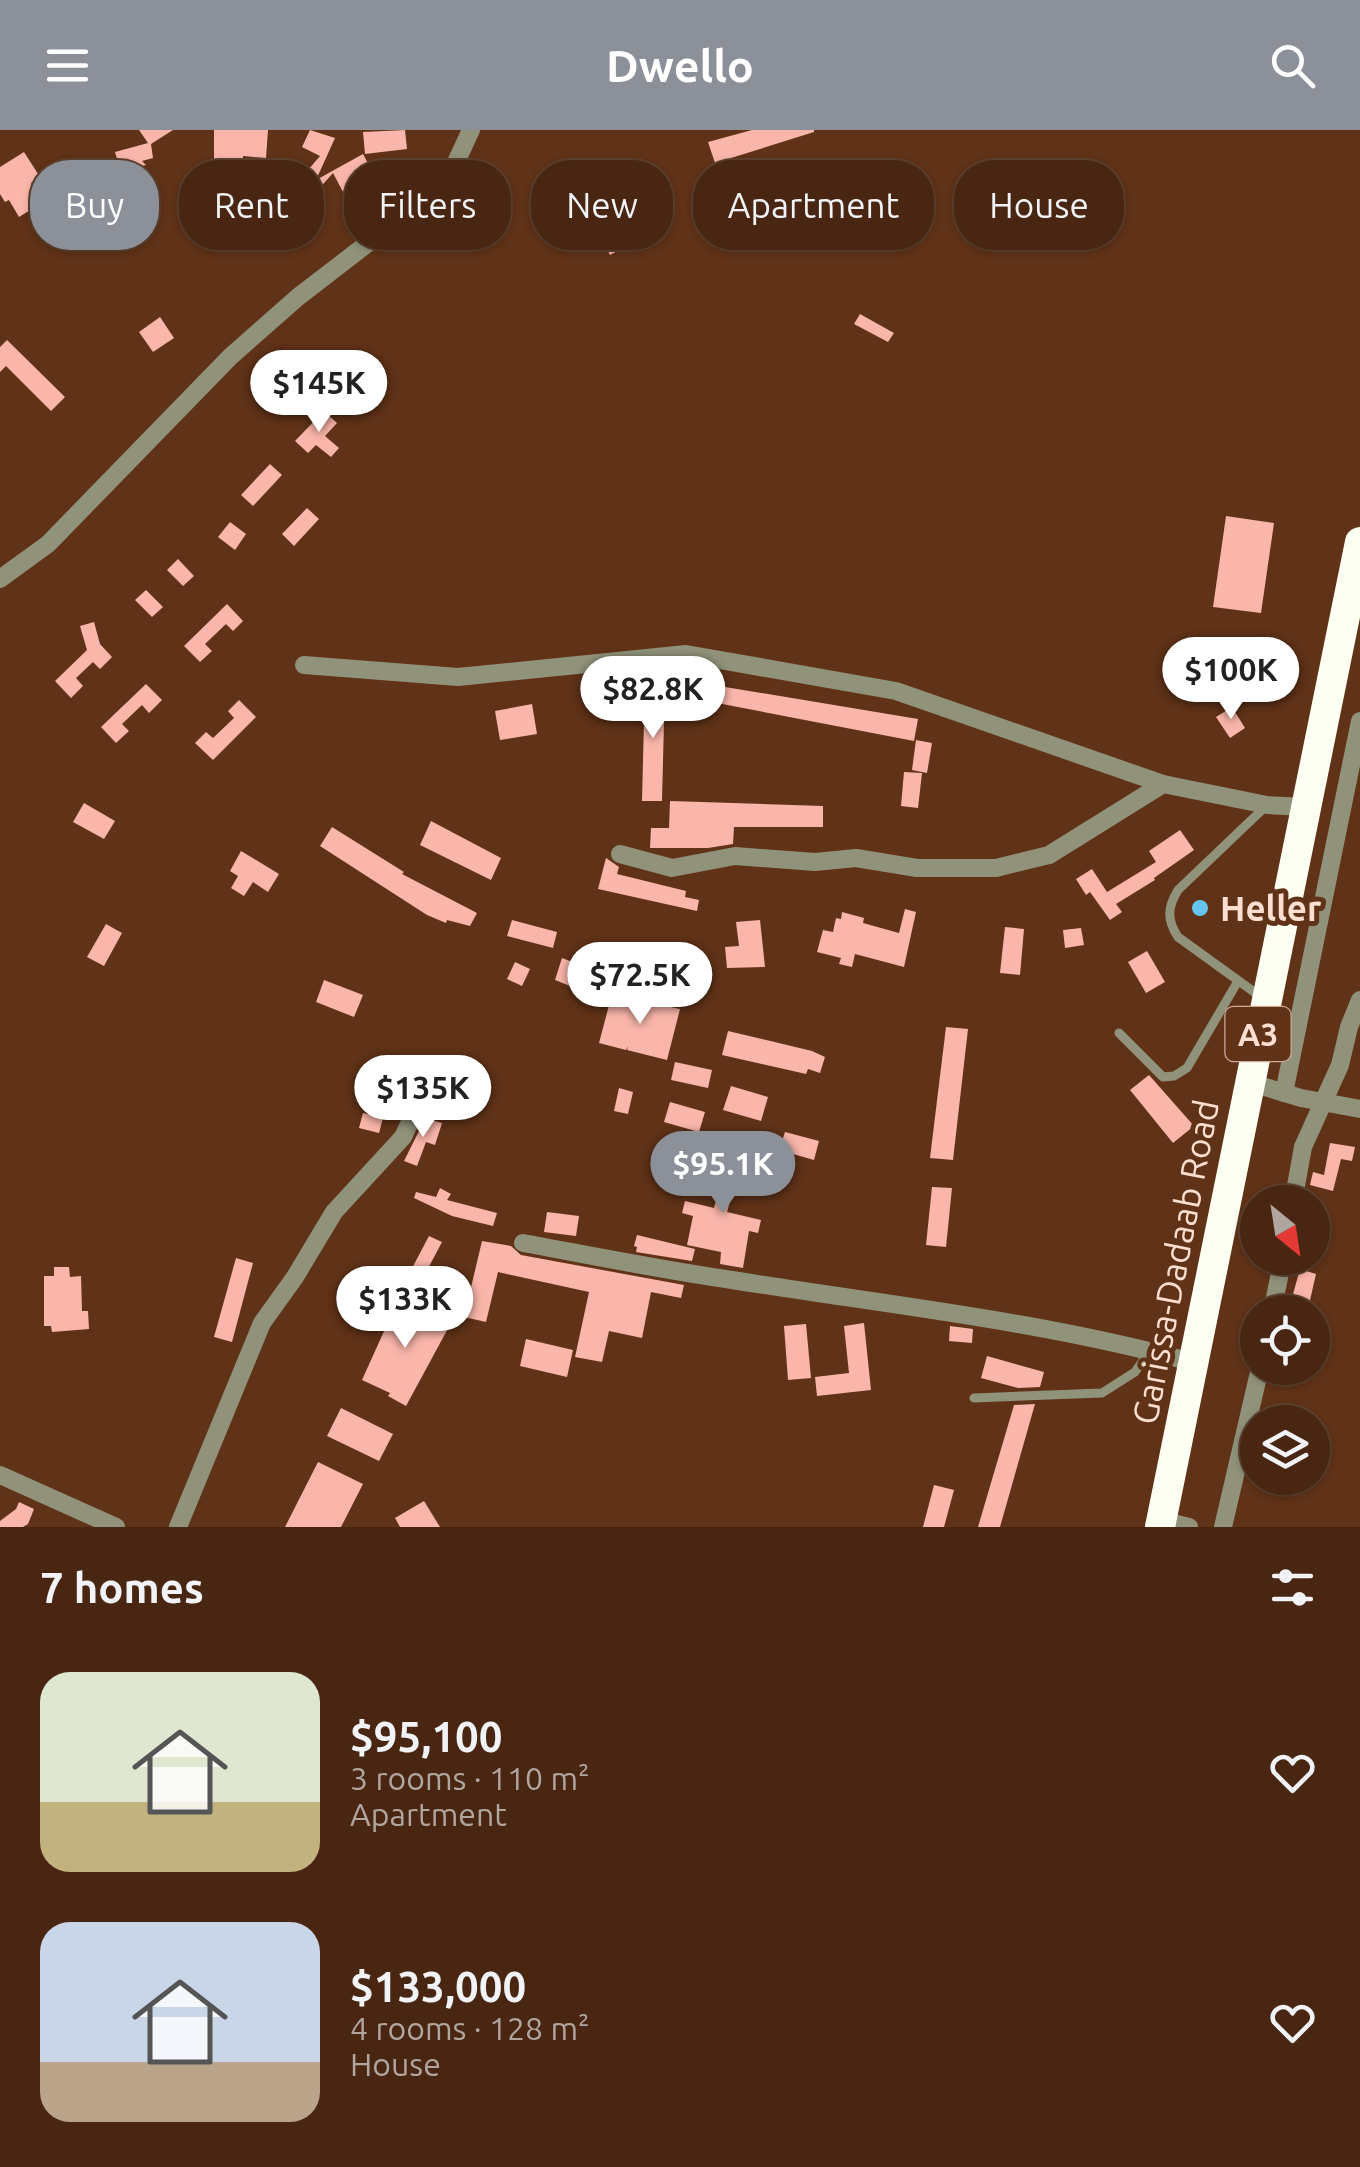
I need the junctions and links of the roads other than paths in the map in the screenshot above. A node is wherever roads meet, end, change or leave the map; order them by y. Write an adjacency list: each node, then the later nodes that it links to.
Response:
1 (471, 130): 3 (street)
2 (1360, 542): 8 (highway, Garissa-Dadaab Road / A3)
3 (0, 579)
4 (304, 665): 6 (street)
5 (1360, 721): 15 (street)
6 (1163, 784): 7 (street); 9 (street)
7 (1266, 805): 8 (street); 10 (lane)
8 (1305, 807): 11 (highway, Garissa-Dadaab Road / A3)
9 (620, 854)
10 (1238, 981): 11 (lane); 13 (lane)
11 (1265, 1000): 14 (highway, Garissa-Dadaab Road / A3)
12 (1360, 1000): 16 (street)
13 (1119, 1034)
14 (1248, 1082): 15 (street); 22 (highway, Garissa-Dadaab Road / A3)
15 (1284, 1093): 16 (street)
16 (1322, 1100): 17 (street); 19 (street)
17 (1360, 1109)
18 (410, 1122): 29 (street)
19 (1297, 1185)
20 (523, 1244): 21 (street)
21 (1150, 1351): 22 (street); 24 (lane)
22 (1195, 1364): 27 (highway, Garissa-Dadaab Road / A3)
23 (1256, 1385): 30 (street)
24 (974, 1398)
25 (0, 1475): 26 (street)
26 (91, 1522): 28 (street)
27 (1170, 1525)
28 (116, 1527)
29 (178, 1527)
30 (1223, 1527)

